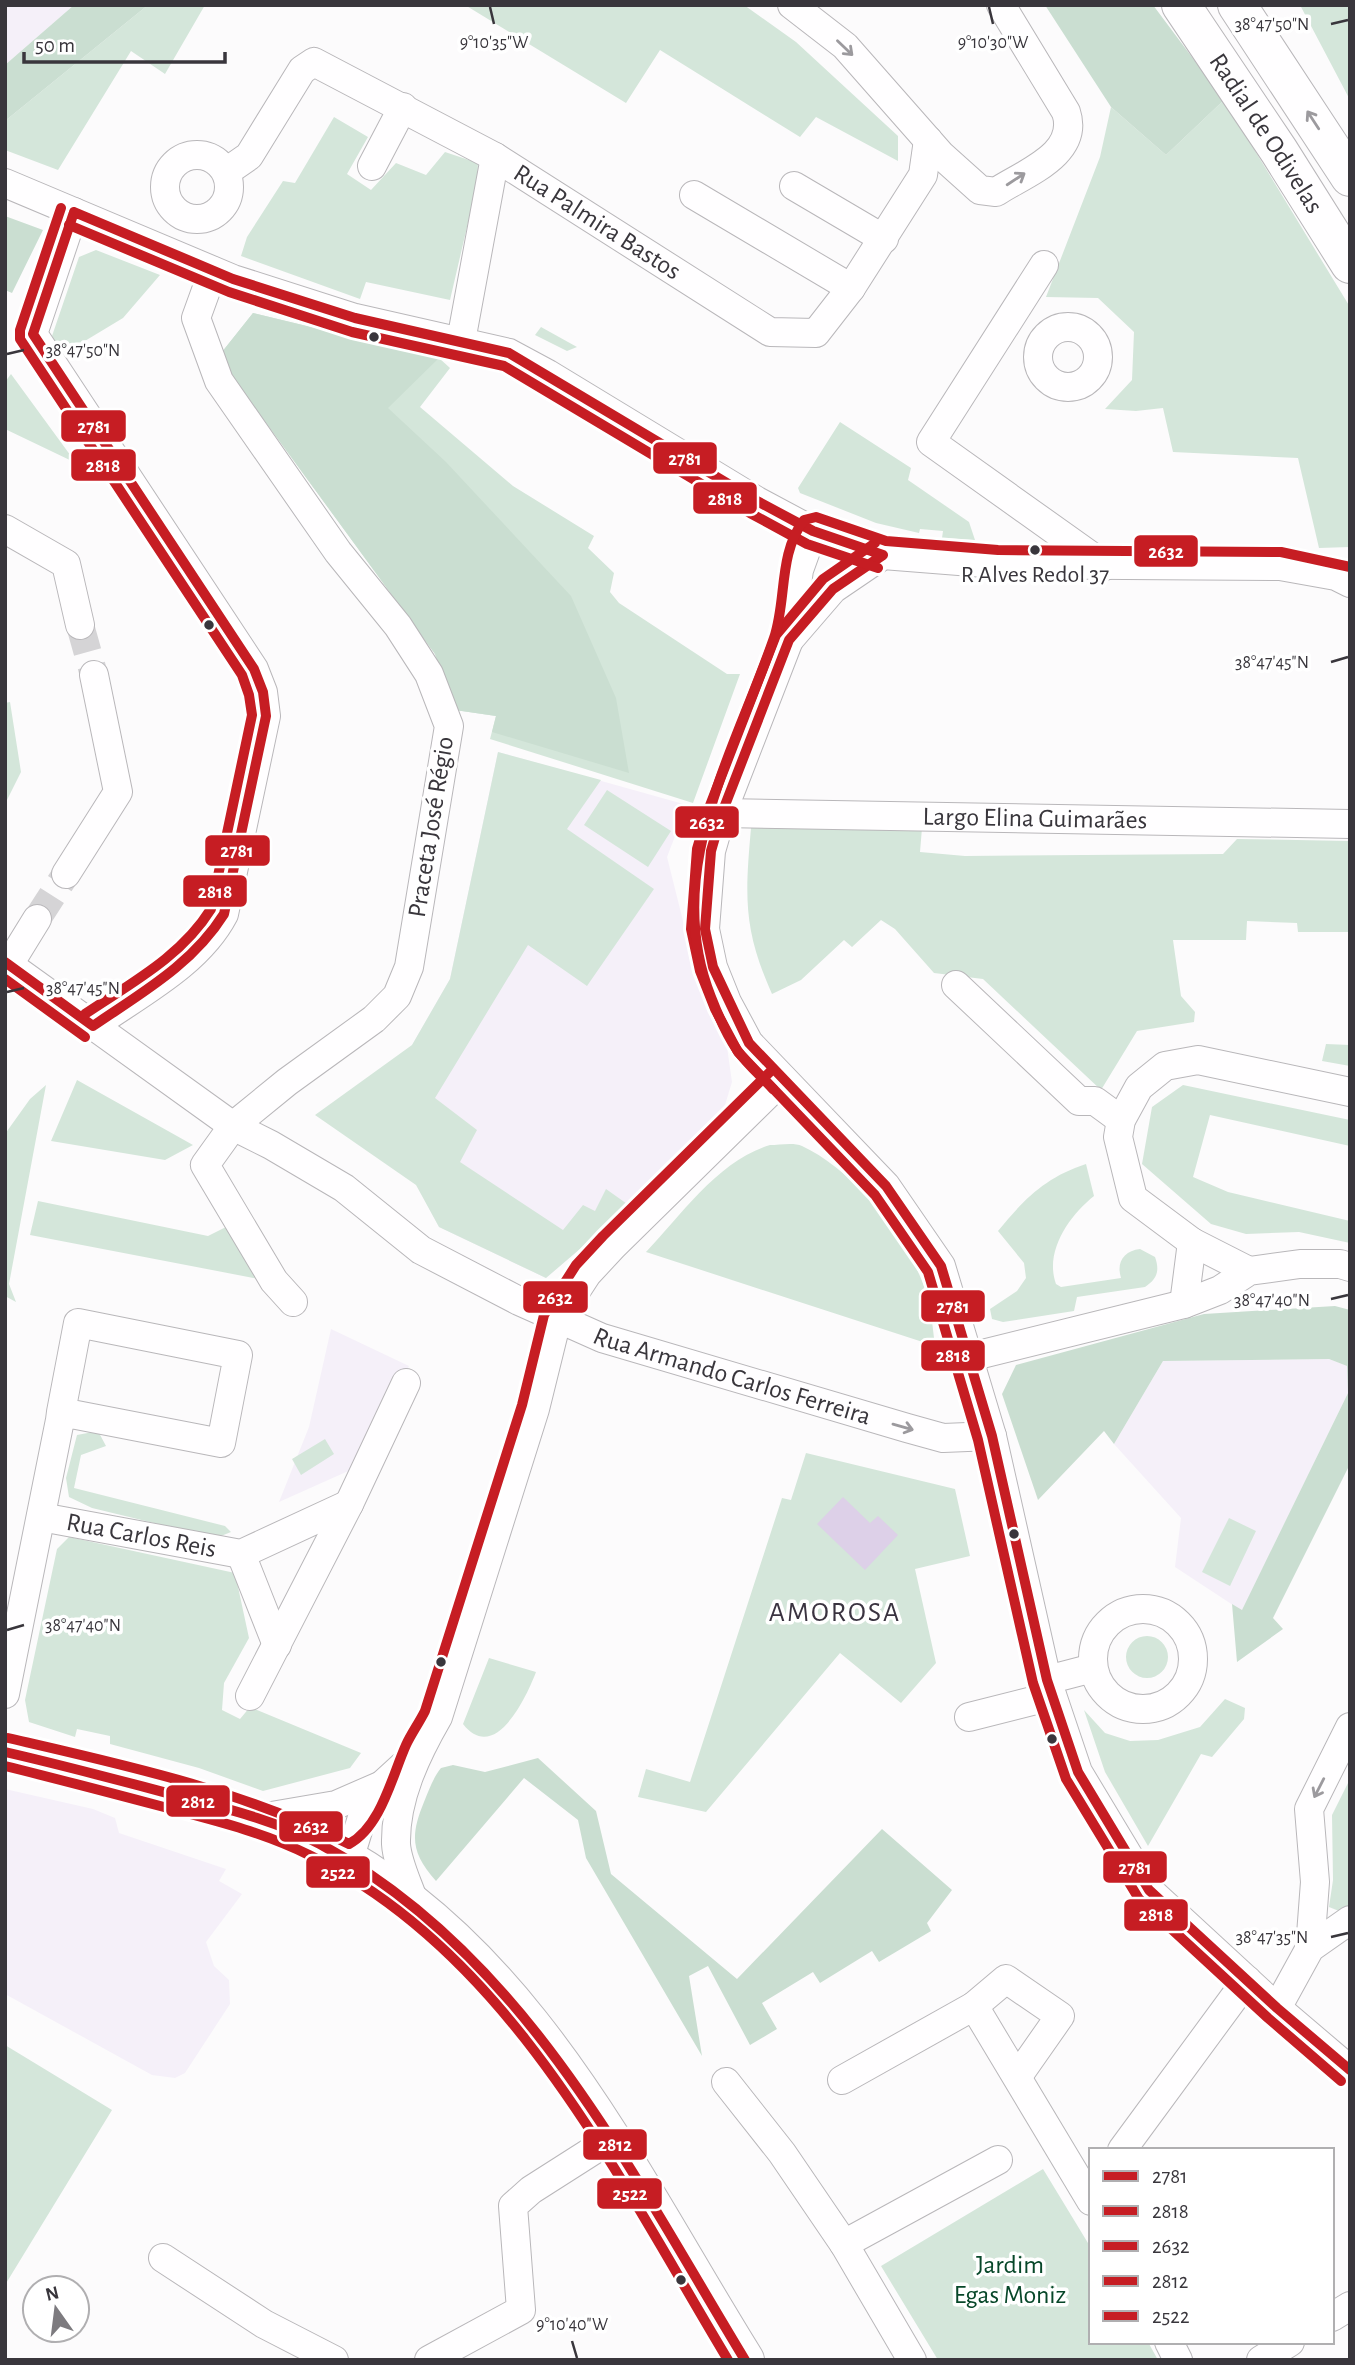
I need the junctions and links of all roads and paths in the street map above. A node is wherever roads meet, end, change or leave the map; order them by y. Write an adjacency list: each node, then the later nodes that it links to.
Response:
1 (792, 5): 7 (street, one-way to 7)
2 (1001, 5): 7 (street, one-way to 2)
3 (1181, 5): 16 (main road, Radial de Odivelas)
4 (1237, 5): 10 (main road, Radial de Odivelas, one-way to 4)
5 (403, 107): 6 (street); 8 (street); 9 (street)
6 (495, 157): 19 (street, Rua Palmira Bastos); 21 (street, Rua Palmira Bastos)
7 (936, 159): 15 (street, Rua Palmira Bastos)
8 (372, 166)
9 (226, 172)
10 (1350, 177)
11 (5, 183): 14 (street)
12 (794, 186): 15 (street)
13 (694, 195): 19 (street)
14 (74, 212): 18 (street); 37 (street)
15 (884, 239): 19 (street, Rua Palmira Bastos)
16 (1350, 264)
17 (1044, 265): 20 (street)
18 (213, 271): 21 (street); 41 (street, Praceta José Régio)
19 (851, 288)
20 (1006, 320): 22 (street); 26 (street)
21 (461, 341): 24 (street)
22 (1041, 343)
23 (5, 529): 28 (street)
24 (813, 531): 25 (street); 29 (street)
25 (883, 555): 26 (street); 29 (street)
26 (1105, 566): 27 (street)
27 (1345, 577)
28 (80, 625)
29 (789, 640): 31 (street)
30 (94, 675): 33 (street)
31 (722, 813): 32 (street, Largo Elina Guimarães); 38 (street)
32 (1350, 824)
33 (66, 874)
34 (37, 919): 35 (street)
35 (6, 966): 37 (street, Rua Armando Carlos Ferreira)
36 (956, 985): 40 (street)
37 (93, 1027): 41 (street, Rua Armando Carlos Ferreira)
38 (783, 1079): 47 (street); 48 (street)
39 (1350, 1092): 40 (street)
40 (1121, 1120): 42 (street)
41 (233, 1126): 45 (street, Praceta José Régio); 47 (street, Rua Armando Carlos Ferreira)
42 (1192, 1242): 44 (street); 46 (street)
43 (1350, 1268): 44 (street)
44 (1249, 1271): 46 (street)
45 (293, 1302)
46 (1184, 1304): 48 (street)
47 (557, 1320): 51 (street, Rua Armando Carlos Ferreira, one-way to 51); 64 (street)
48 (970, 1357): 51 (street)
49 (406, 1383): 52 (street)
50 (61, 1412): 50 (street); 53 (street)
51 (992, 1436): 58 (street)
52 (349, 1503): 54 (street, Rua Carlos Reis); 56 (street)
53 (41, 1517): 54 (street, Rua Carlos Reis); 55 (street)
54 (241, 1555): 56 (street, Rua Carlos Reis)
55 (14, 1604): 59 (street)
56 (277, 1645): 60 (street)
57 (1093, 1668): 58 (street)
58 (1049, 1688): 61 (street); 70 (street)
59 (5, 1693)
60 (250, 1696)
61 (969, 1717)
62 (1350, 1727): 69 (street, one-way to 69)
63 (5, 1752): 65 (main road)
64 (392, 1793): 65 (street); 66 (street); 67 (street)
65 (260, 1818): 66 (main road)
66 (349, 1860): 67 (main road)
67 (414, 1902): 77 (main road)
68 (1350, 1920): 69 (street)
69 (1310, 1948): 72 (street)
70 (1247, 1980): 72 (street); 78 (street)
71 (974, 2006): 74 (street); 74 (street); 75 (street)
72 (1277, 2008): 73 (street)
73 (1350, 2070)
74 (1018, 2076): 80 (street)
75 (842, 2080)
76 (726, 2082): 81 (street)
77 (611, 2138): 87 (main road); 89 (street)
78 (1123, 2148)
79 (998, 2160): 81 (street)
80 (1089, 2195)
81 (844, 2244): 90 (street)
82 (163, 2258): 88 (street)
83 (1350, 2306): 84 (street)
84 (1334, 2315)
85 (1169, 2344): 91 (street)
86 (1287, 2344): 92 (street)
87 (734, 2356)
88 (334, 2360)
89 (429, 2360)
90 (912, 2360)
91 (1178, 2360)
92 (1261, 2360)

